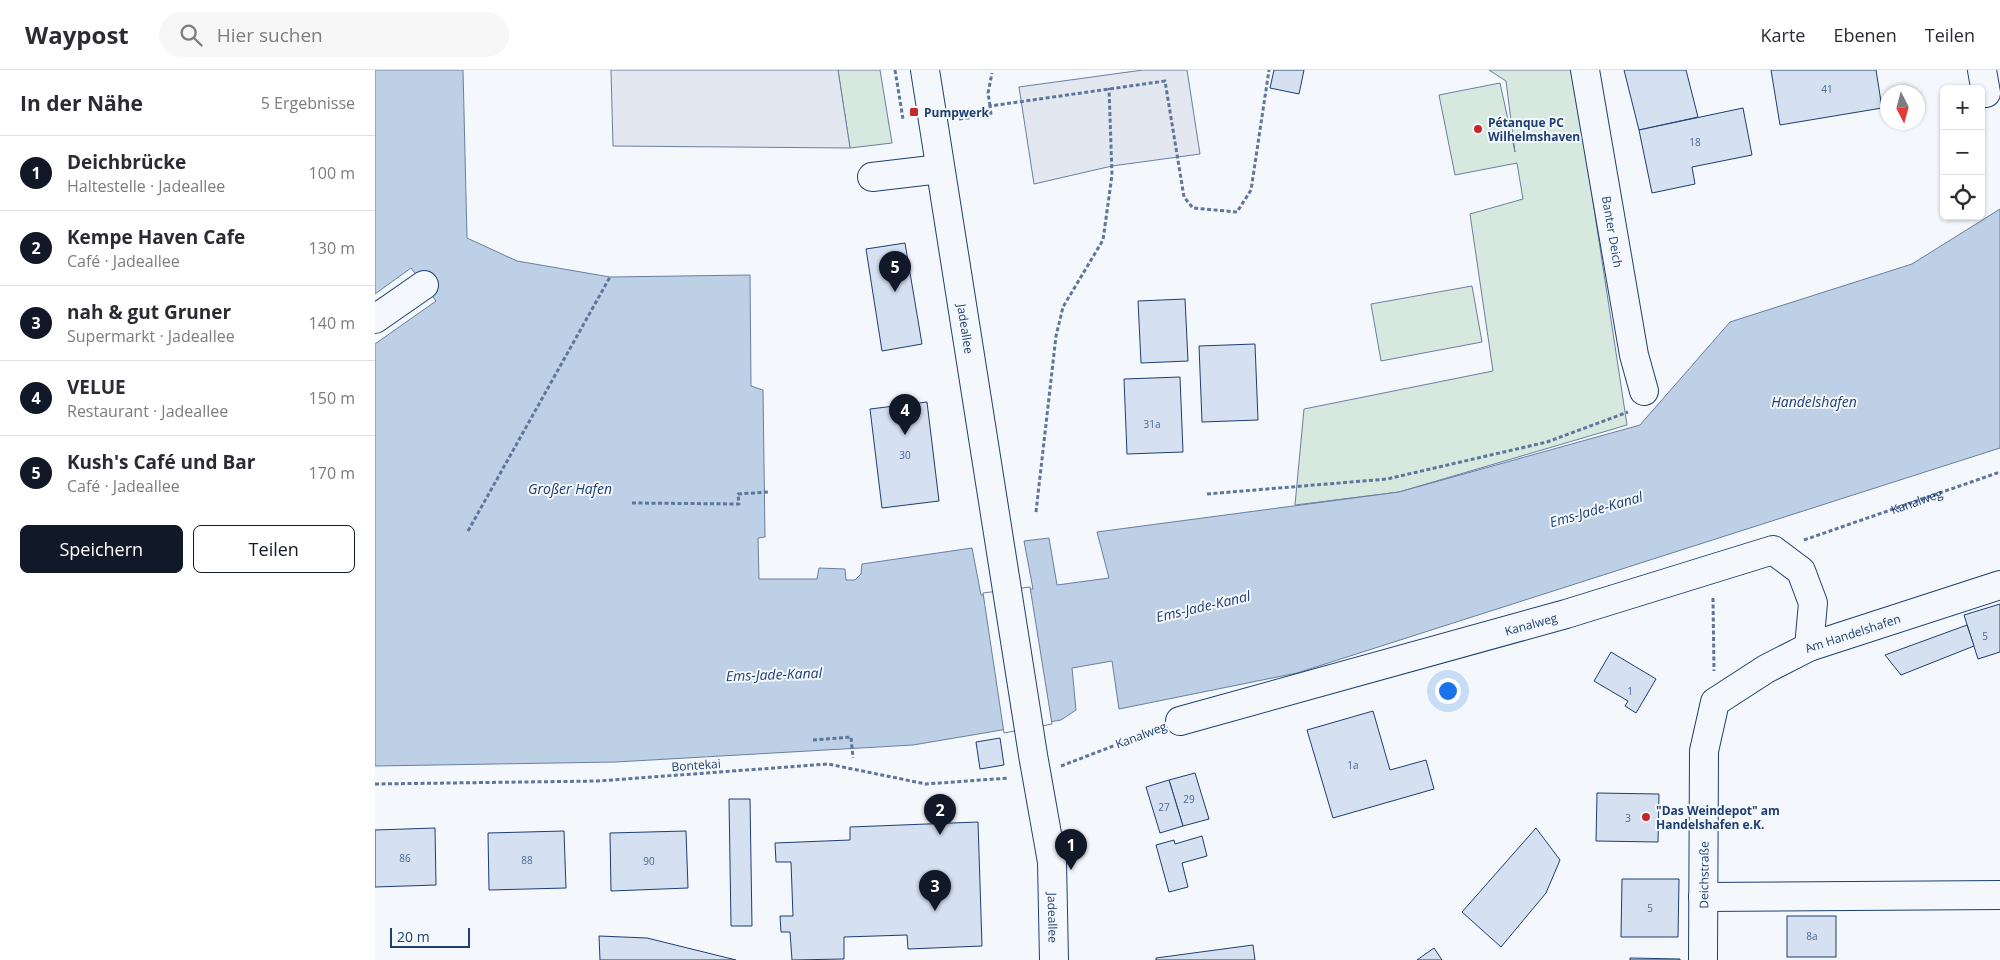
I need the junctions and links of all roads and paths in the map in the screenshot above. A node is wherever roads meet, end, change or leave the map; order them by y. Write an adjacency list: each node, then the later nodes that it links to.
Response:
1 (925, 70): 8 (street, Jadeallee)
2 (1269, 70): 5 (path)
3 (1585, 70): 13 (street, Banter Deich)
4 (992, 73): 6 (path)
5 (1109, 88): 6 (path); 18 (path)
6 (990, 106): 7 (path)
7 (955, 120)
8 (939, 169): 9 (street); 33 (street, Jadeallee)
9 (872, 177)
10 (610, 278): 19 (path)
11 (424, 285): 12 (street)
12 (375, 319)
13 (1644, 391): 16 (path)
14 (2000, 472): 20 (path, Kanalweg)
15 (769, 492): 17 (path)
16 (1207, 494)
17 (632, 503)
18 (1036, 512)
19 (469, 531)
20 (1773, 550): 21 (street, Kanalweg); 23 (street)
21 (1712, 569): 24 (path); 25 (street, Kanalweg)
22 (2000, 584): 23 (street, Am Handelshafen)
23 (1809, 647): 24 (street, Am Handelshafen)
24 (1715, 702): 32 (street, Deichstraße)
25 (1180, 721): 28 (path, Kanalweg)
26 (813, 740): 27 (path)
27 (853, 758)
28 (1059, 767)
29 (1015, 777): 30 (path, Bontekai)
30 (375, 784)
31 (2000, 895): 32 (street)
32 (1703, 897): 34 (street, Deichstraße)
33 (1053, 960)
34 (1703, 960)

